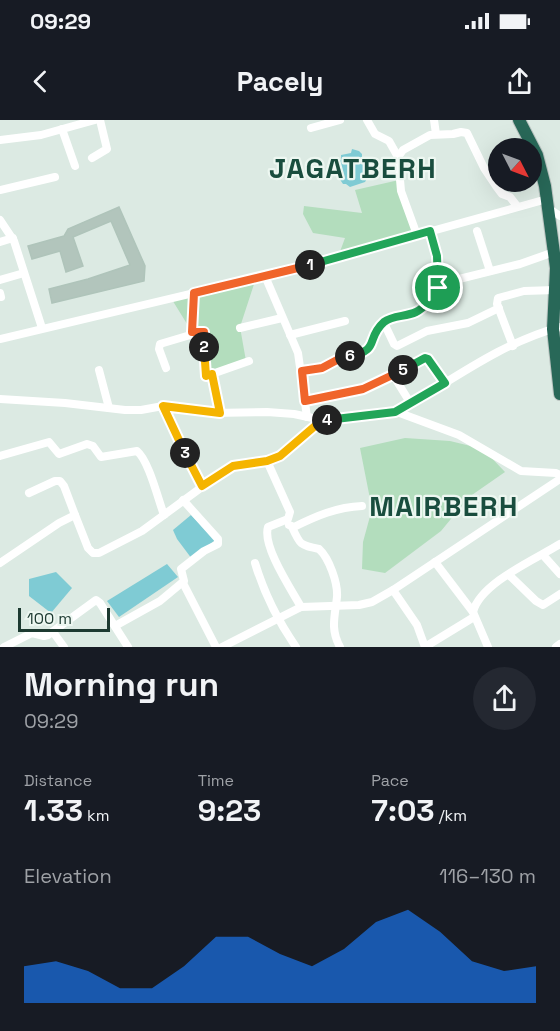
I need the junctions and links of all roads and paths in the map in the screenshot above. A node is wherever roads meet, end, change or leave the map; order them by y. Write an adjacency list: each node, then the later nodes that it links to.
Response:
1 (98, 120): 7 (street); 11 (street)
2 (340, 120): 6 (street)
3 (367, 120): 10 (street)
4 (434, 120): 8 (street)
5 (519, 120): 15 (highway)
6 (311, 128)
7 (62, 129): 9 (street); 12 (street)
8 (436, 134): 10 (street); 16 (street)
9 (0, 140)
10 (398, 157): 21 (street)
11 (92, 158)
12 (75, 166)
13 (55, 177): 14 (street)
14 (0, 190)
15 (548, 204): 16 (street); 17 (street); 24 (highway)
16 (517, 206): 19 (street)
17 (560, 216)
18 (0, 220): 22 (street)
19 (430, 231): 21 (street); 30 (street)
20 (477, 231): 26 (street)
21 (417, 235): 28 (street)
22 (13, 238): 23 (street); 27 (street)
23 (0, 242)
24 (557, 254): 25 (highway); 26 (street)
25 (557, 270): 31 (highway)
26 (490, 271): 30 (street)
27 (24, 273): 29 (street); 38 (street)
28 (265, 276): 32 (street); 34 (street)
29 (0, 280)
30 (438, 288): 36 (street)
31 (555, 290): 33 (street); 39 (highway)
32 (194, 293): 38 (street); 40 (street)
33 (499, 308): 36 (street); 43 (street)
34 (282, 318): 37 (street); 41 (street)
35 (345, 321): 41 (street)
36 (384, 323): 47 (street)
37 (240, 327)
38 (42, 328): 42 (street)
39 (556, 328): 43 (street); 51 (highway)
40 (204, 332): 45 (street); 48 (street)
41 (290, 335): 47 (street)
42 (0, 339)
43 (513, 346): 50 (street)
44 (249, 361): 48 (street)
45 (166, 368)
46 (99, 370): 56 (street)
47 (302, 371): 53 (street)
48 (212, 374): 58 (street)
49 (393, 375): 50 (street); 53 (street); 54 (street)
50 (445, 383): 54 (street)
51 (560, 394)
52 (0, 399): 56 (street)
53 (305, 401): 59 (street)
54 (411, 404): 57 (street)
55 (163, 406): 56 (street); 58 (street); 64 (street)
56 (109, 408)
57 (397, 412): 60 (street); 63 (street)
58 (220, 413): 59 (street)
59 (307, 417): 60 (street)
60 (322, 420): 62 (street)
61 (0, 456): 69 (street)
62 (267, 461): 64 (street); 70 (street)
63 (560, 477): 73 (street)
64 (202, 486): 66 (street)
65 (29, 493): 68 (street)
66 (183, 500): 69 (street); 78 (street)
67 (362, 506): 70 (street)
68 (75, 515): 69 (street); 74 (street)
69 (164, 515)
70 (289, 523): 81 (street); 82 (street)
71 (560, 544): 72 (street)
72 (543, 555): 76 (street); 77 (street)
73 (435, 562): 79 (street); 83 (street)
74 (0, 563)
75 (255, 563): 84 (street)
76 (560, 574)
77 (509, 575): 80 (street); 83 (street)
78 (183, 583): 85 (street); 91 (street)
79 (393, 590): 81 (street); 95 (street)
80 (560, 594)
81 (335, 606): 82 (street); 94 (street)
82 (301, 607): 84 (street)
83 (473, 615): 95 (street); 96 (street)
84 (278, 618): 92 (street); 93 (street)
85 (115, 626): 86 (street); 90 (street)
86 (53, 632): 88 (street); 89 (street)
87 (560, 644): 97 (street)
88 (4, 647)
89 (64, 647)
90 (128, 647)
91 (216, 647)
92 (222, 647)
93 (296, 647)
94 (340, 647)
95 (425, 647)
96 (488, 647)
97 (556, 647)

